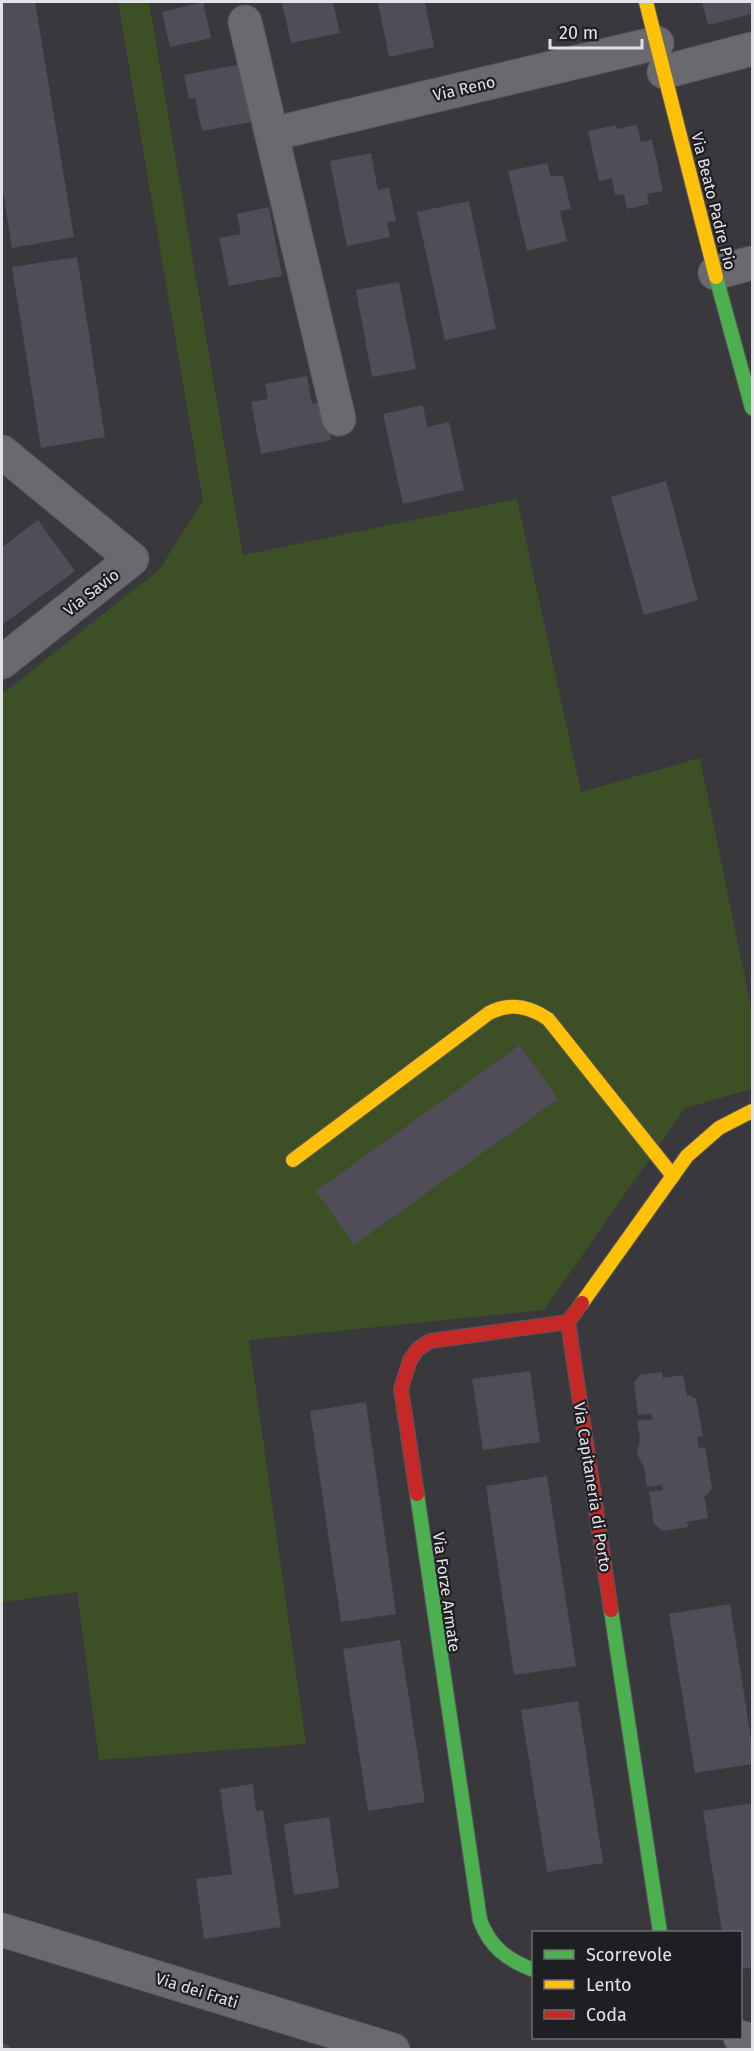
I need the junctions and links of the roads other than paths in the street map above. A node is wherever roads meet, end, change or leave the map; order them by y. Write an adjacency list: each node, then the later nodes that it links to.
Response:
1 (646, 2): 4 (street, Via Beato Padre Pio)
2 (245, 22): 5 (street)
3 (753, 49): 4 (street, Via Reno)
4 (660, 57): 5 (street, Via Reno); 7 (street, Via Beato Padre Pio)
5 (272, 134): 9 (street)
6 (753, 263): 7 (street)
7 (716, 273): 8 (street, Via Beato Padre Pio)
8 (753, 408)
9 (339, 419)
10 (2, 452): 11 (street, Via Savio)
11 (2, 662)
12 (753, 1111): 14 (street)
13 (293, 1160): 14 (street)
14 (673, 1176): 15 (street)
15 (568, 1322): 17 (street, Via Capitaneria di Porto); 18 (street, Via Forze Armate)
16 (2, 1930): 19 (street, Via dei Frati)
17 (660, 1931)
18 (532, 1969)
19 (393, 2049)

